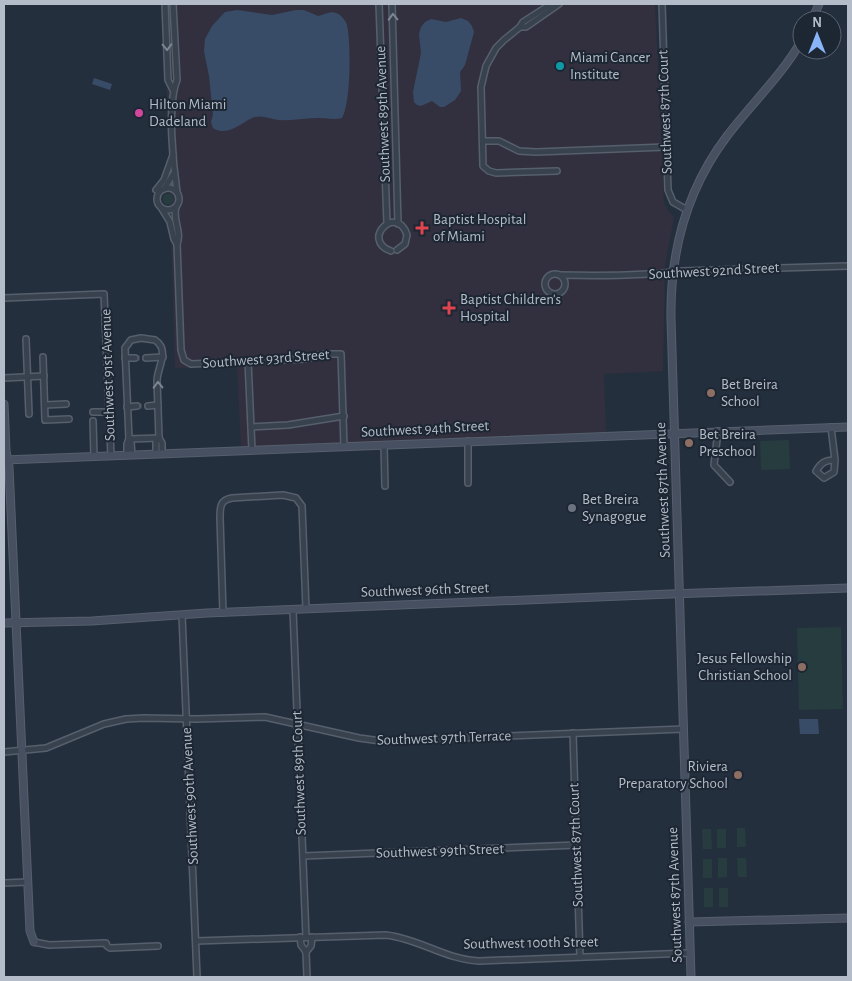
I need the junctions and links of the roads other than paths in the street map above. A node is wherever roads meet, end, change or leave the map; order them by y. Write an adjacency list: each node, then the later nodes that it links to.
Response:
1 (165, 4): 10 (street, one-way to 10)
2 (174, 4): 10 (street)
3 (379, 4): 22 (street, Southwest 89th Avenue)
4 (392, 4): 23 (street, Southwest 89th Avenue, one-way to 4)
5 (551, 4): 8 (street)
6 (559, 4): 8 (street)
7 (662, 4): 12 (street, Southwest 87th Court)
8 (520, 27): 11 (street)
9 (792, 55): 21 (street, Southwest 87th Avenue)
10 (173, 90): 13 (street)
11 (483, 141): 12 (street); 14 (street)
12 (666, 146): 21 (street, Southwest 87th Court)
13 (174, 155): 15 (street); 17 (street)
14 (557, 171)
15 (174, 172): 16 (street); 18 (street)
16 (164, 189): 18 (street); 20 (street)
17 (156, 190)
18 (177, 192): 19 (street)
19 (176, 207): 20 (street); 24 (street)
20 (162, 209): 24 (street)
21 (687, 210): 28 (street, Southwest 87th Avenue)
22 (387, 224): 23 (street); 25 (street, Southwest 89th Avenue)
23 (398, 224): 26 (street, Southwest 89th Avenue)
24 (178, 244): 39 (street, Southwest 93rd Street)
25 (391, 250)
26 (397, 250)
27 (848, 266): 28 (street, Southwest 92nd Street)
28 (673, 272): 30 (street, Southwest 92nd Street); 60 (street, Southwest 87th Avenue)
29 (560, 275): 30 (street, Southwest 92nd Street); 31 (street); 31 (street)
30 (579, 276): 31 (street, Southwest 92nd Street)
31 (565, 284)
32 (4, 298): 51 (street, Southwest 91st Avenue)
33 (26, 338): 41 (street)
34 (43, 357): 40 (street)
35 (163, 357): 36 (street); 38 (street); 46 (street, one-way to 35)
36 (125, 358): 37 (street); 49 (street)
37 (135, 358)
38 (146, 358)
39 (248, 361): 53 (street, Southwest 93rd Street); 57 (street)
40 (44, 376): 41 (street); 45 (street)
41 (28, 377): 42 (street); 52 (street)
42 (4, 378)
43 (4, 404): 71 (street)
44 (66, 404): 45 (street)
45 (45, 405): 54 (street)
46 (158, 405): 48 (street); 61 (street)
47 (137, 406): 49 (street)
48 (148, 406)
49 (127, 407): 62 (street)
50 (93, 412): 51 (street)
51 (109, 412): 70 (street, Southwest 91st Avenue)
52 (29, 414)
53 (344, 416): 57 (street); 65 (street)
54 (69, 419)
55 (93, 421): 69 (street)
56 (848, 426): 58 (street, Southwest 94th Street)
57 (252, 427): 66 (street)
58 (831, 427): 59 (street, Southwest 94th Street); 72 (street)
59 (718, 431): 60 (street, Southwest 94th Street); 73 (street)
60 (675, 433): 63 (street, Southwest 94th Street); 77 (street, Southwest 87th Avenue)
61 (159, 438): 62 (street); 67 (street)
62 (129, 439): 68 (street)
63 (468, 441): 64 (street, Southwest 94th Street); 74 (street)
64 (384, 445): 65 (street, Southwest 94th Street); 75 (street)
65 (344, 447): 66 (street, Southwest 94th Street)
66 (252, 450): 67 (street, Southwest 94th Street)
67 (159, 454): 68 (street, Southwest 94th Street)
68 (129, 455): 70 (street, Southwest 94th Street)
69 (94, 456): 70 (street, Southwest 94th Street); 71 (street, Southwest 94th Street)
70 (111, 456)
71 (6, 459): 83 (street)
72 (835, 460)
73 (730, 482)
74 (468, 483)
75 (385, 486)
76 (848, 588): 77 (street, Southwest 96th Street)
77 (680, 594): 78 (street, Southwest 96th Street); 86 (street, Southwest 87th Avenue)
78 (306, 609): 79 (street, Southwest 96th Street); 80 (street)
79 (293, 610): 80 (street, Southwest 96th Street); 85 (street, Southwest 89th Court)
80 (223, 613): 81 (street, Southwest 96th Street)
81 (182, 615): 83 (street, Southwest 96th Street); 84 (street, Southwest 90th Avenue)
82 (4, 622): 83 (street, Southwest 96th Street)
83 (16, 622): 89 (street)
84 (186, 719): 85 (street, Southwest 97th Terrace); 89 (street, Southwest 97th Terrace); 98 (street, Southwest 90th Avenue)
85 (298, 726): 87 (street, Southwest 97th Terrace); 91 (street, Southwest 89th Court)
86 (684, 729): 87 (street, Southwest 97th Terrace); 95 (street, Southwest 87th Avenue)
87 (573, 733): 90 (street, Southwest 87th Court)
88 (4, 752): 89 (street, Southwest 97th Terrace)
89 (22, 752): 92 (street)
90 (576, 845): 91 (street, Southwest 99th Street); 103 (street, Southwest 87th Court)
91 (303, 856): 96 (street, Southwest 89th Court)
92 (28, 882): 93 (street); 99 (street)
93 (4, 883)
94 (848, 918): 95 (street)
95 (689, 922): 102 (street, Southwest 87th Avenue)
96 (303, 937): 97 (street, Southwest 100th Street); 98 (street, Southwest 100th Street); 101 (street, Southwest 89th Court)
97 (312, 937): 101 (street); 103 (street, Southwest 100th Street)
98 (196, 941): 104 (street, Southwest 90th Avenue)
99 (34, 942): 100 (street)
100 (158, 946)
101 (306, 952): 105 (street)
102 (690, 953): 103 (street, Southwest 100th Street); 106 (street, Southwest 87th Avenue)
103 (580, 957)
104 (197, 977)
105 (307, 977)
106 (691, 977)

